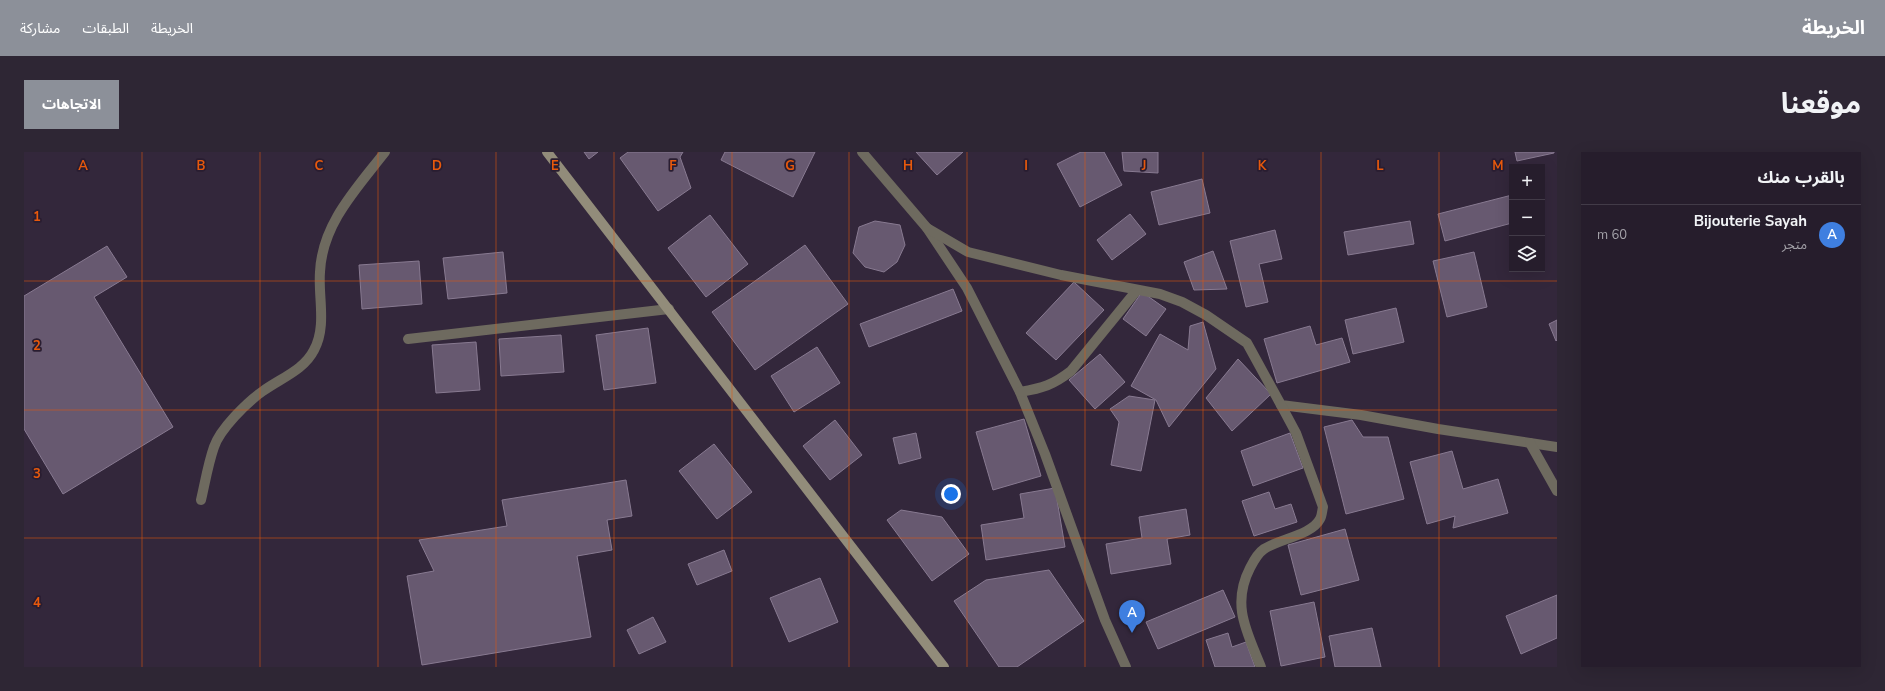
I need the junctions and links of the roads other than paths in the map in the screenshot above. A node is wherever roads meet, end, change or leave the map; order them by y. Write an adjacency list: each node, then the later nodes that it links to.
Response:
1 (385, 152): 13 (street)
2 (547, 152): 6 (street)
3 (862, 152): 4 (street)
4 (927, 228): 5 (street); 8 (street)
5 (1136, 290): 8 (street); 9 (street)
6 (668, 309): 7 (street); 14 (street)
7 (408, 339)
8 (1020, 392): 15 (street)
9 (1281, 405): 10 (street); 16 (street)
10 (1530, 443): 11 (street); 12 (street)
11 (1557, 447)
12 (1557, 491)
13 (201, 500)
14 (944, 667)
15 (1126, 667)
16 (1261, 667)

